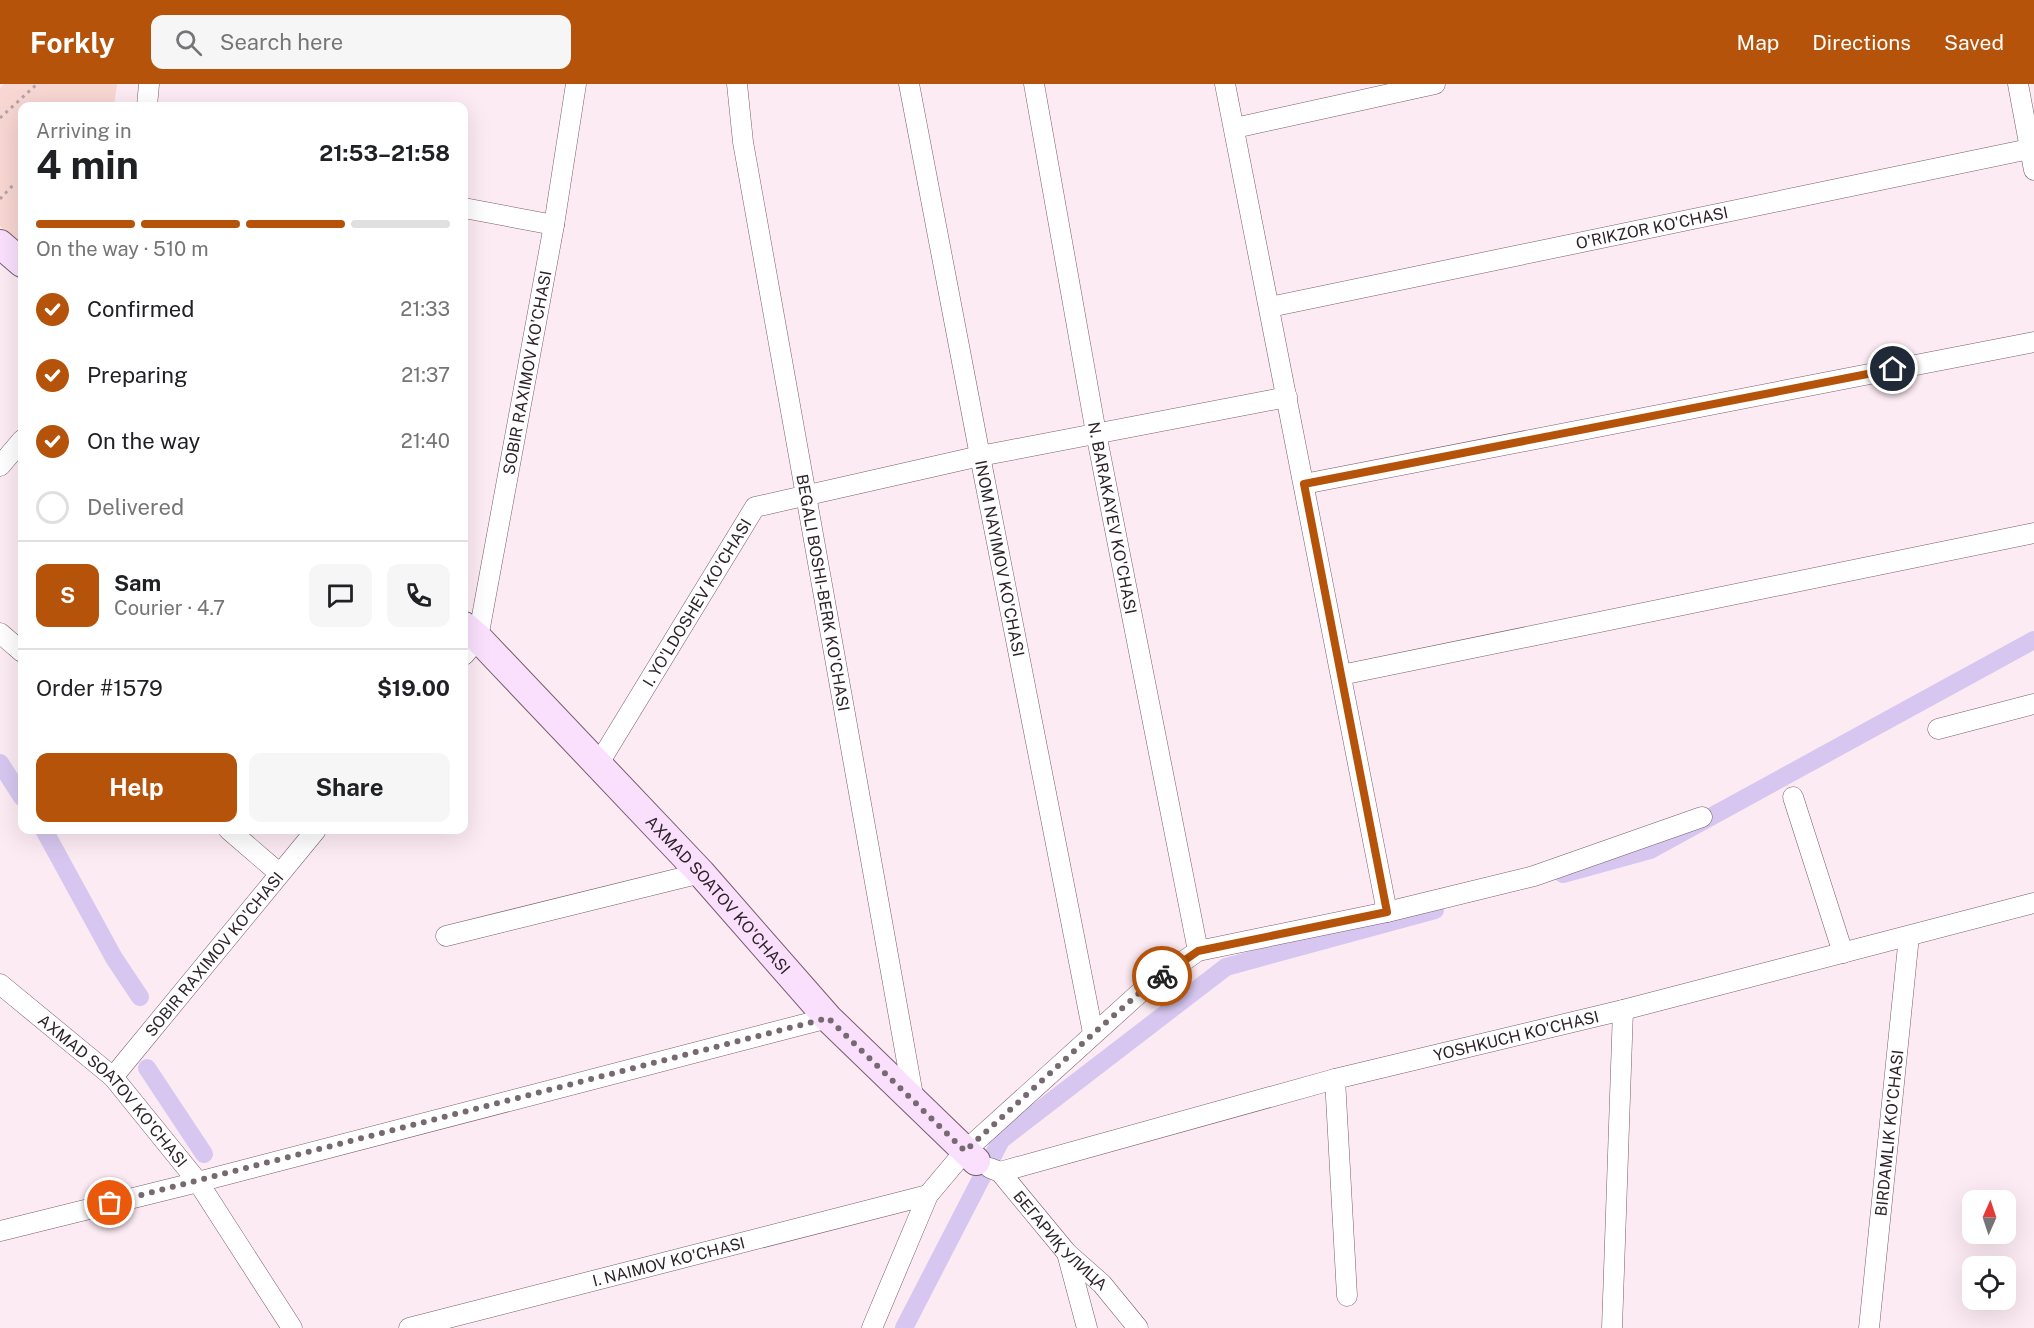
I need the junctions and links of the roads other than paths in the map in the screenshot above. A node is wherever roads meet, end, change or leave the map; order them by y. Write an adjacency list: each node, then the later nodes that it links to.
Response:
1 (150, 84): 9 (street)
2 (576, 84): 14 (street, SOBIR RAXIMOV KO'CHASI)
3 (737, 84): 25 (street, BEGALI BOSHI-BERK KO'CHASI)
4 (909, 84): 22 (street, INOM NAYIMOV KO'CHASI)
5 (1034, 84): 20 (street, N. BARAKAYEV KO'CHASI)
6 (1226, 84): 10 (street)
7 (1435, 84): 10 (street)
8 (2018, 84): 11 (street)
9 (148, 102)
10 (1235, 128): 17 (street)
11 (2032, 149): 12 (street); 17 (street, O'RIKZOR KO'CHASI)
12 (2034, 170)
13 (468, 209): 14 (street)
14 (554, 225): 28 (street, SOBIR RAXIMOV KO'CHASI)
15 (0, 244): 16 (street)
16 (18, 260)
17 (1270, 307): 19 (street)
18 (2034, 342): 24 (street)
19 (1287, 397): 20 (street, I. YO'LDOSHEV KO'CHASI); 24 (street)
20 (1096, 433): 22 (street, I. YO'LDOSHEV KO'CHASI); 44 (street, N. BARAKAYEV KO'CHASI)
21 (18, 445): 23 (street)
22 (980, 456): 25 (street, I. YO'LDOSHEV KO'CHASI); 49 (street, INOM NAYIMOV KO'CHASI)
23 (0, 466)
24 (1304, 484): 30 (street)
25 (805, 496): 33 (street, I. YO'LDOSHEV KO'CHASI); 52 (street, BEGALI BOSHI-BERK KO'CHASI)
26 (2034, 533): 30 (street)
27 (0, 633): 29 (street)
28 (468, 639): 33 (street, AXMAD SOATOV KO'CHASI)
29 (18, 649)
30 (1341, 675): 41 (street)
31 (2034, 704): 32 (street)
32 (1938, 729)
33 (599, 763): 39 (street, AXMAD SOATOV KO'CHASI)
34 (1793, 797): 45 (street)
35 (1702, 817): 41 (street)
36 (234, 834): 38 (street)
37 (313, 834): 38 (street, SOBIR RAXIMOV KO'CHASI)
38 (279, 873): 50 (street, SOBIR RAXIMOV KO'CHASI)
39 (701, 873): 42 (street); 48 (street, AXMAD SOATOV KO'CHASI)
40 (2034, 903): 43 (street, YOSHKUCH KO'CHASI)
41 (1387, 912): 44 (street)
42 (446, 936)
43 (1909, 936): 45 (street, YOSHKUCH KO'CHASI); 65 (street, BIRDAMLIK KO'CHASI)
44 (1198, 951): 49 (street)
45 (1843, 953): 47 (street, YOSHKUCH KO'CHASI)
46 (0, 984): 50 (street, AXMAD SOATOV KO'CHASI)
47 (1623, 1010): 51 (street, YOSHKUCH KO'CHASI); 64 (street)
48 (828, 1018): 52 (street, AXMAD SOATOV KO'CHASI); 54 (street)
49 (1094, 1033): 53 (street)
50 (113, 1077): 54 (street, AXMAD SOATOV KO'CHASI)
51 (1335, 1079): 53 (street, YOSHKUCH KO'CHASI); 58 (street)
52 (914, 1102): 53 (street, AXMAD SOATOV KO'CHASI)
53 (982, 1163): 55 (street); 57 (street, БЕГАРИҚ УЛИЦА)
54 (198, 1182): 56 (street); 59 (street, AXMAD SOATOV KO'CHASI)
55 (928, 1195): 60 (street, I. NAIMOV KO'CHASI); 61 (street)
56 (0, 1231)
57 (1067, 1253): 62 (street); 63 (street, БЕГАРИҚ УЛИЦА)
58 (1347, 1296)
59 (292, 1328)
60 (409, 1328)
61 (872, 1328)
62 (1088, 1328)
63 (1138, 1328)
64 (1612, 1328)
65 (1869, 1328)

